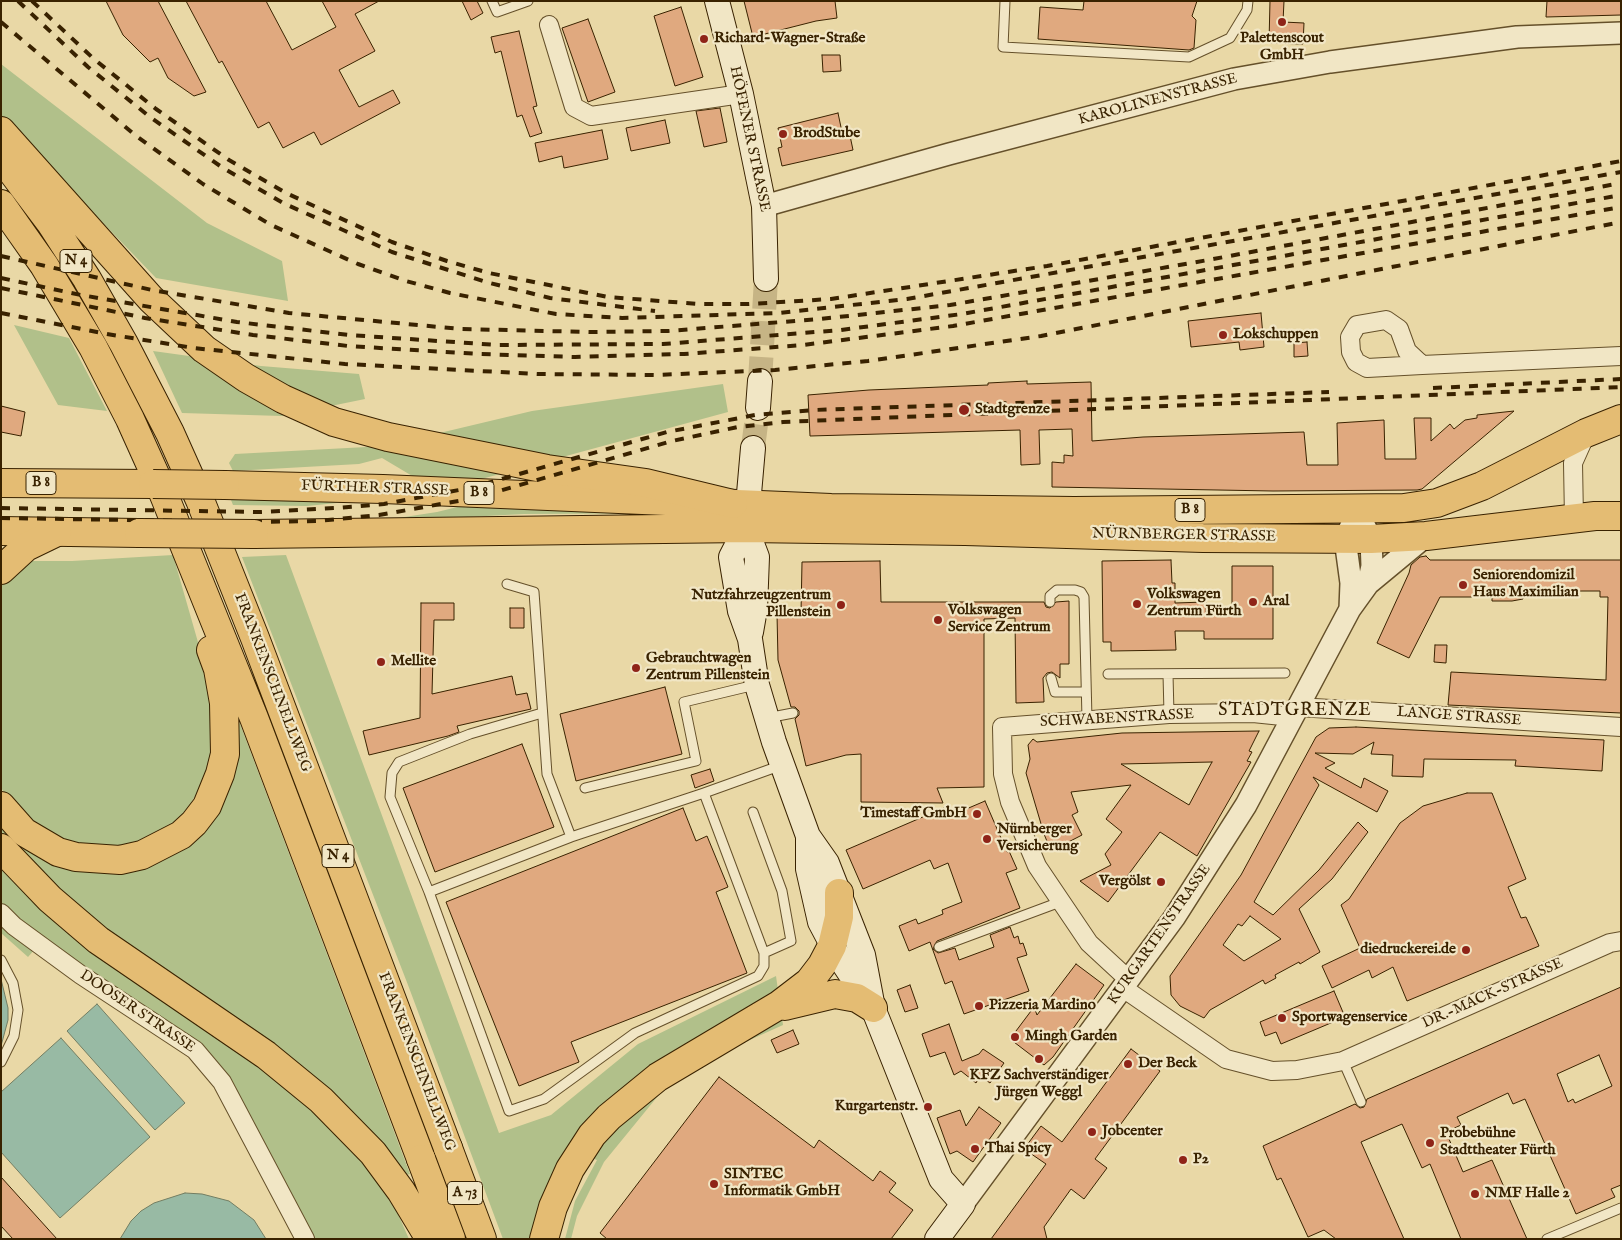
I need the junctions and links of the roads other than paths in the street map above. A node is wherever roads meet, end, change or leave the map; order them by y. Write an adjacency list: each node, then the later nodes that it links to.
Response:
1 (492, 1): 2 (lane)
2 (528, 1)
3 (717, 1): 8 (main road, HÖFENER STRASSE)
4 (1004, 1): 5 (lane)
5 (1248, 1)
6 (549, 25): 8 (street)
7 (1621, 33): 12 (street, KAROLINENSTRASSE)
8 (741, 94): 12 (main road, HÖFENER STRASSE)
9 (1, 131): 23 (main road)
10 (1, 157): 73 (main road, FRANKENSCHNELLWEG / N 4)
11 (1, 204): 31 (main road, FRANKENSCHNELLWEG / N 4)
12 (764, 206): 13 (main road, HÖFENER STRASSE)
13 (766, 280)
14 (1621, 356): 15 (street)
15 (1422, 365)
16 (760, 381): 17 (main road)
17 (758, 408)
18 (1621, 419): 19 (main road, B 8)
19 (1586, 434): 22 (main road, B 8); 25 (street)
20 (752, 448): 23 (main road)
21 (1, 483): 23 (main road, FÜRTHER STRASSE / B 8, bridge)
22 (1357, 510): 23 (main road, NÜRNBERGER STRASSE / B 8); 29 (street, KURGARTENSTRASSE)
23 (743, 512): 27 (main road, B 8, bridge); 29 (main road, NÜRNBERGER STRASSE / B 8); 40 (main road)
24 (1621, 516): 25 (main road, NÜRNBERGER STRASSE / B 8)
25 (1574, 519): 28 (main road, NÜRNBERGER STRASSE / B 8)
26 (1, 531): 27 (main road, B 8)
27 (57, 532): 30 (main road)
28 (1426, 536): 29 (main road, NÜRNBERGER STRASSE / B 8); 33 (street)
29 (1358, 539): 33 (street, KURGARTENSTRASSE); 35 (street, KURGARTENSTRASSE)
30 (1, 570)
31 (200, 580): 53 (main road); 74 (main road, FRANKENSCHNELLWEG / N 4)
32 (507, 584): 44 (lane)
33 (1368, 584): 35 (street, KURGARTENSTRASSE)
34 (1050, 602): 41 (lane)
35 (1350, 609): 43 (street, KURGARTENSTRASSE)
36 (1285, 673): 38 (lane)
37 (1108, 674): 38 (lane)
38 (1168, 674): 45 (lane)
39 (1051, 678): 41 (lane)
40 (757, 685): 46 (main road); 51 (lane)
41 (1086, 692): 47 (lane)
42 (793, 712): 46 (lane)
43 (1295, 712): 45 (street, SCHWABENSTRASSE); 49 (street, LANGE STRASSE); 67 (street, KURGARTENSTRASSE)
44 (542, 713): 56 (lane); 58 (lane)
45 (1170, 714): 47 (street, SCHWABENSTRASSE)
46 (766, 718): 50 (main road)
47 (1086, 719): 48 (street, SCHWABENSTRASSE)
48 (1002, 726): 60 (street, DR.-MACK-STRASSE)
49 (1621, 727)
50 (783, 765): 52 (lane); 55 (main road)
51 (585, 788)
52 (704, 792): 56 (lane); 65 (lane)
53 (1, 806)
54 (753, 812): 65 (lane)
55 (808, 836): 59 (main road); 63 (main road)
56 (571, 837): 58 (lane)
57 (1, 848): 78 (main road)
58 (429, 892): 65 (lane)
59 (839, 893): 63 (main road); 68 (main road)
60 (1060, 902): 64 (lane); 67 (street, DR.-MACK-STRASSE)
61 (1, 913): 77 (street, DOOSER STRASSE)
62 (1621, 941): 70 (street, DR.-MACK-STRASSE)
63 (832, 946): 68 (main road); 69 (main road)
64 (939, 947)
65 (764, 953)
66 (1, 960): 71 (lane)
67 (1126, 984): 70 (street, DR.-MACK-STRASSE); 75 (street, KURGARTENSTRASSE)
68 (873, 1008): 69 (main road); 75 (main road)
69 (772, 1010): 81 (main road)
70 (1343, 1061): 72 (lane)
71 (1, 1062)
72 (1361, 1102)
73 (448, 1148): 80 (main road, FRANKENSCHNELLWEG / A 73)
74 (421, 1159): 79 (main road, FRANKENSCHNELLWEG / A 73)
75 (962, 1204): 82 (main road, KURGARTENSTRASSE)
76 (1621, 1208): 83 (lane)
77 (305, 1239)
78 (430, 1239)
79 (451, 1239)
80 (482, 1239)
81 (544, 1239)
82 (937, 1239)
83 (1547, 1239)

